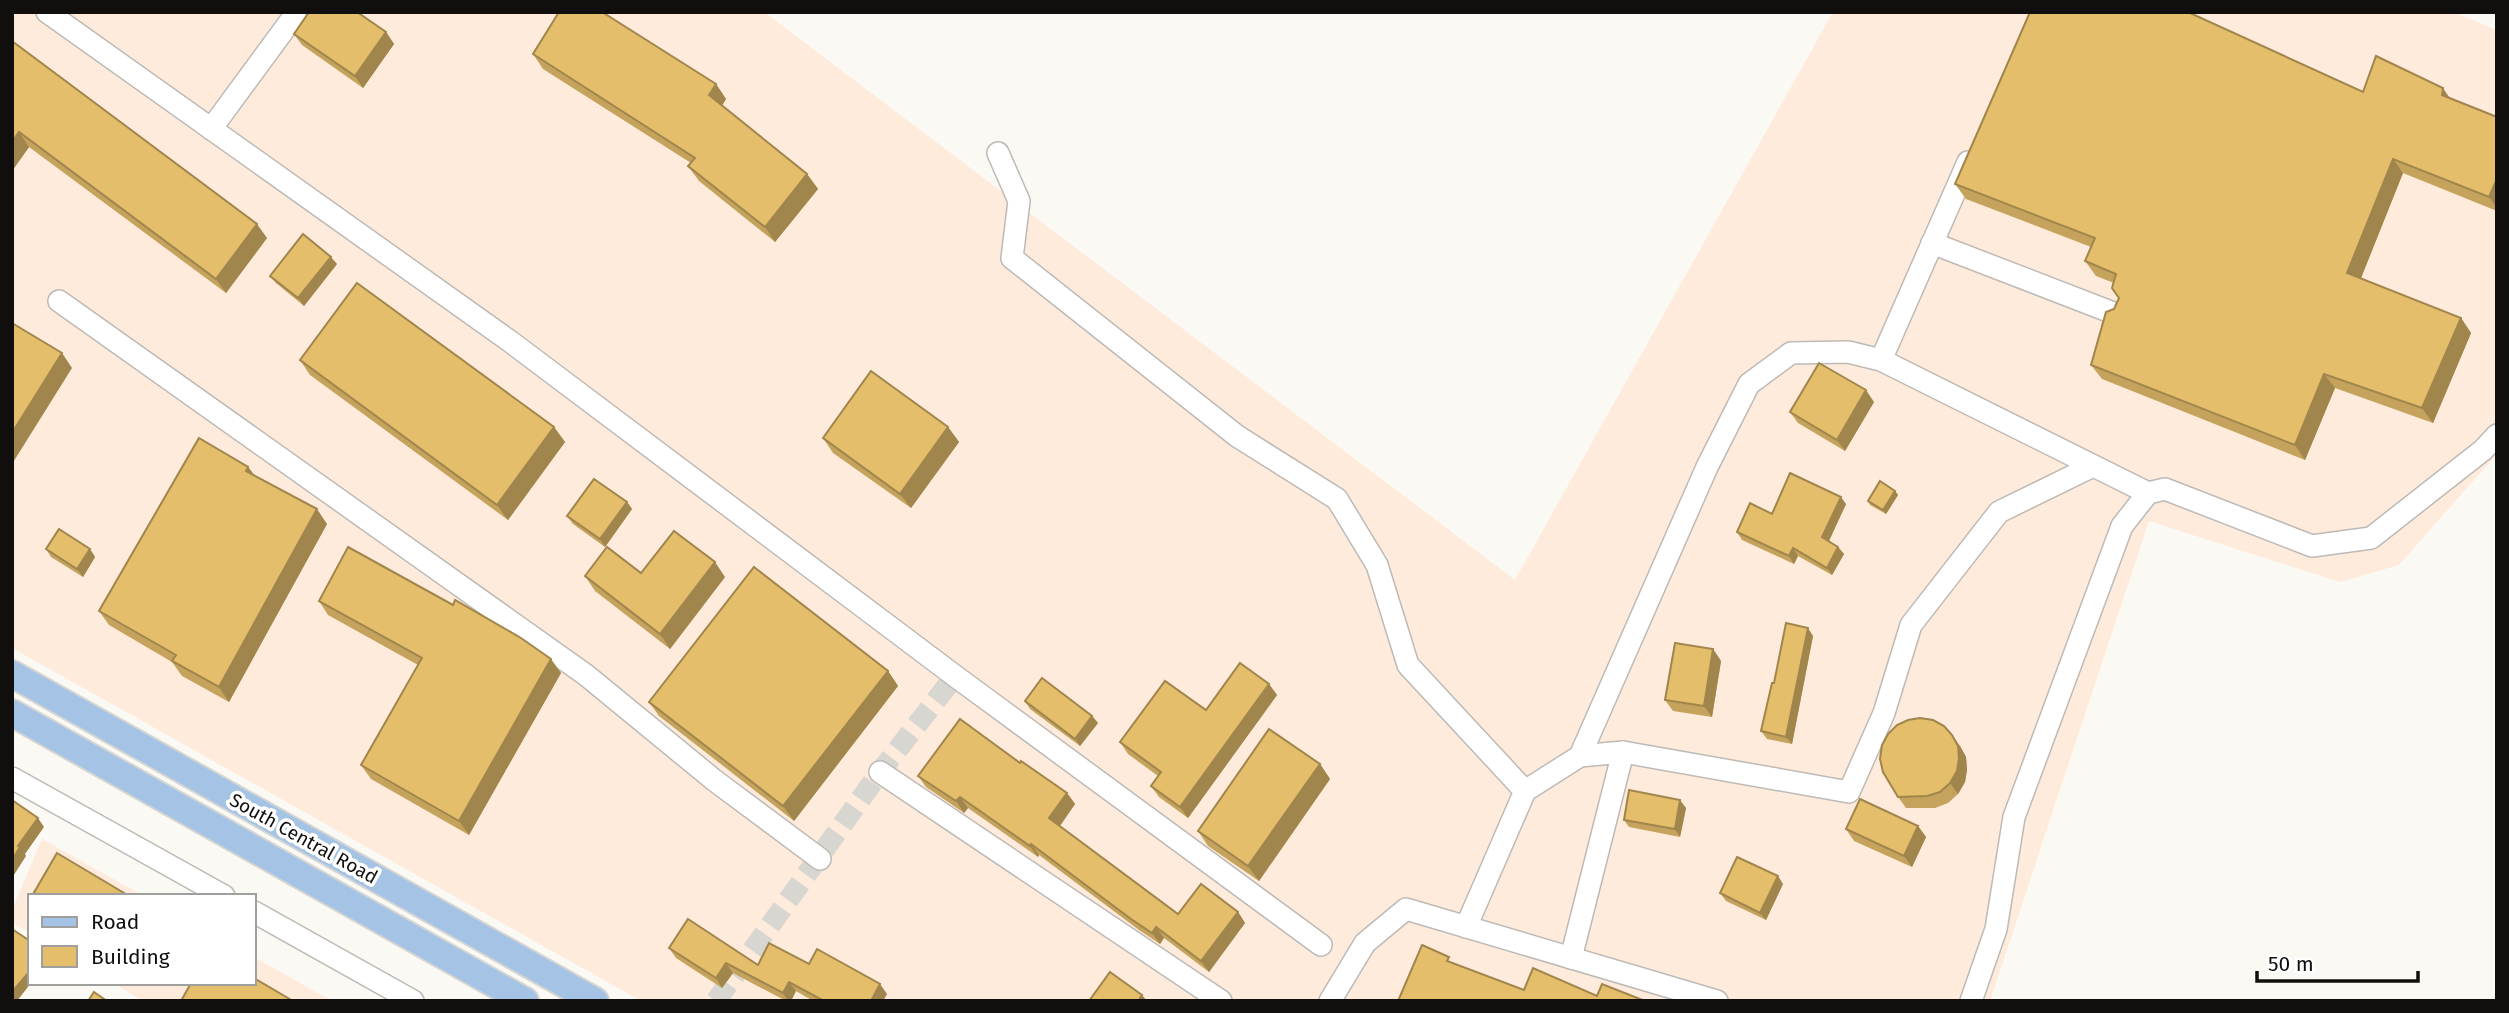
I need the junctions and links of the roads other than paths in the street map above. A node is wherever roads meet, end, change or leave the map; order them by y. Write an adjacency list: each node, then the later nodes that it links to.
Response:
1 (47, 12): 3 (street)
2 (297, 12): 3 (street)
3 (211, 129): 26 (street)
4 (1975, 146): 6 (street)
5 (998, 153): 19 (street)
6 (1932, 243): 8 (street); 9 (street)
7 (59, 301): 20 (street)
8 (2116, 314)
9 (1881, 360): 11 (street); 16 (street)
10 (2497, 435): 12 (street)
11 (2093, 466): 12 (street); 15 (street)
12 (2147, 493): 34 (street)
13 (12, 674): 21 (main road, South Central Road)
14 (12, 713): 24 (main road, South Central Road)
15 (1623, 751): 16 (street); 27 (street)
16 (1580, 757): 19 (street)
17 (880, 772): 31 (street)
18 (12, 778): 22 (street)
19 (1525, 791): 25 (street)
20 (820, 859)
21 (389, 885): 24 (main road); 30 (main road, South Central Road)
22 (220, 894)
23 (256, 913): 28 (street)
24 (371, 915): 29 (main road, South Central Road)
25 (1466, 927): 27 (street); 32 (street)
26 (1321, 945)
27 (1571, 958): 33 (street)
28 (413, 1001)
29 (524, 1001)
30 (595, 1001)
31 (1221, 1001)
32 (1330, 1001)
33 (1717, 1001)
34 (1971, 1001)

